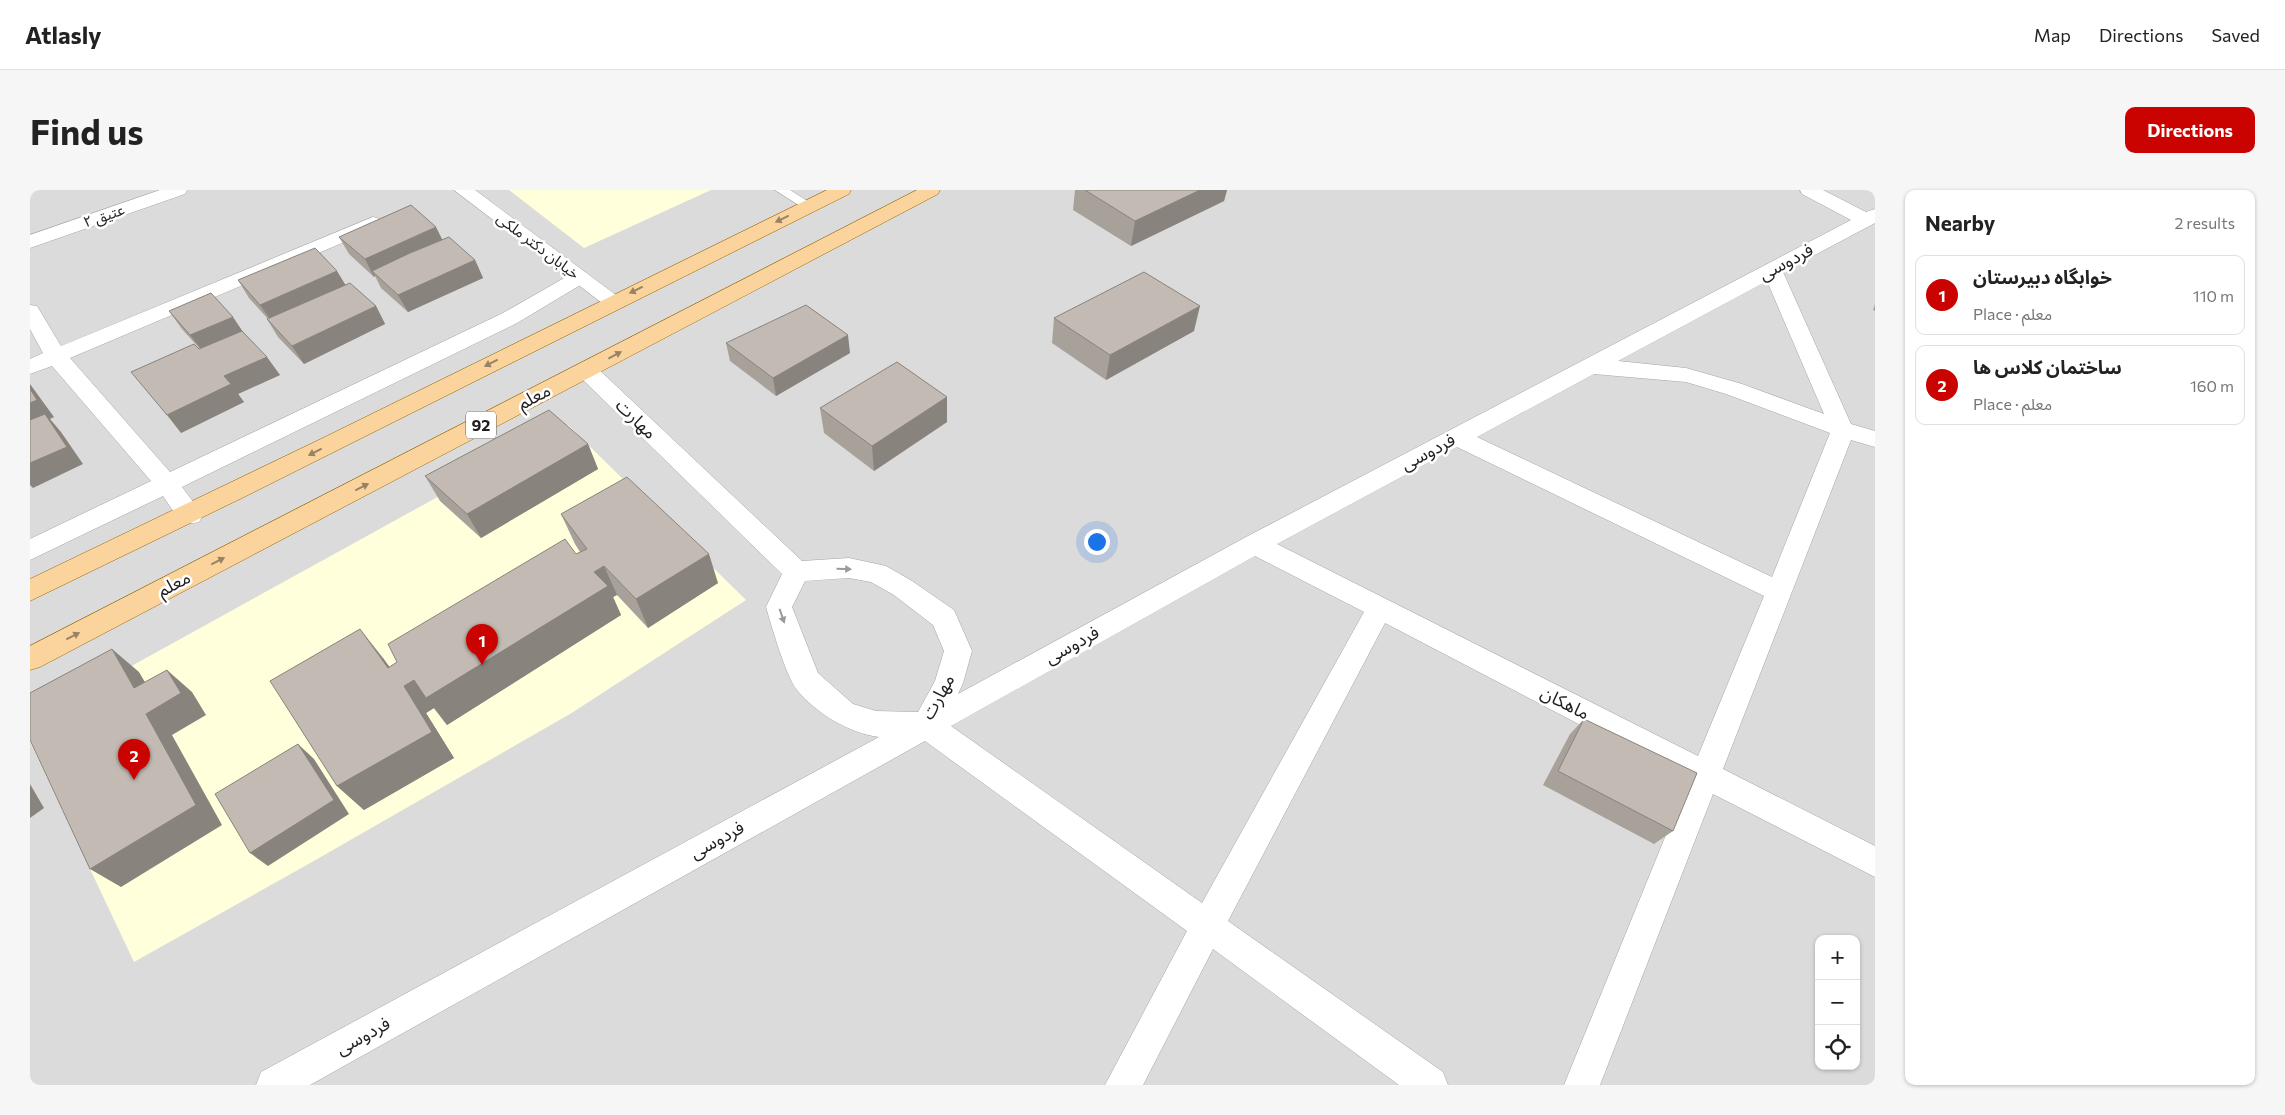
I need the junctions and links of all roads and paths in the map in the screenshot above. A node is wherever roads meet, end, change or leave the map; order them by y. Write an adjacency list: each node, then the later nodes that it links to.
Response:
1 (178, 190): 10 (street, عتیق ۲)
2 (463, 190): 12 (street, خیابان دکتر ملکی)
3 (781, 190): 7 (lane)
4 (840, 190): 7 (main road)
5 (931, 190): 18 (main road, معلم / 92, one-way to 5)
6 (1809, 190): 9 (street)
7 (809, 206): 13 (main road, one-way to 13)
8 (389, 216): 15 (street)
9 (1870, 218): 11 (street, فردوسی)
10 (30, 242)
11 (1772, 270): 16 (street, فردوسی); 19 (street)
12 (580, 277): 13 (street, خیابان دکتر ملکی); 22 (street)
13 (613, 302): 23 (main road, one-way to 23)
14 (30, 311): 15 (street)
15 (56, 356): 17 (street); 22 (street)
16 (1590, 366): 19 (street); 20 (street, فردوسی)
17 (30, 367)
18 (586, 370): 26 (street, مهارت); 30 (main road, معلم / 92, one-way to 18)
19 (1843, 431): 21 (street); 28 (street)
20 (1457, 437): 24 (street, فردوسی); 28 (street)
21 (1875, 439)
22 (167, 484): 23 (street); 25 (street)
23 (190, 515): 27 (main road)
24 (1255, 544): 29 (street, ماهکان); 31 (street, فردوسی)
25 (30, 550)
26 (796, 572): 31 (street, مهارت, one-way to 31); 31 (street, مهارت, one-way to 31)
27 (30, 591)
28 (1779, 592): 32 (street)
29 (1380, 608): 32 (street, ماهکان); 34 (street)
30 (30, 658)
31 (926, 725): 34 (street); 35 (street, فردوسی)
32 (1706, 775): 33 (street, ماهکان); 38 (street)
33 (1875, 862)
34 (1207, 926): 36 (street); 37 (street)
35 (274, 1085)
36 (1123, 1085)
37 (1430, 1085)
38 (1582, 1085)

